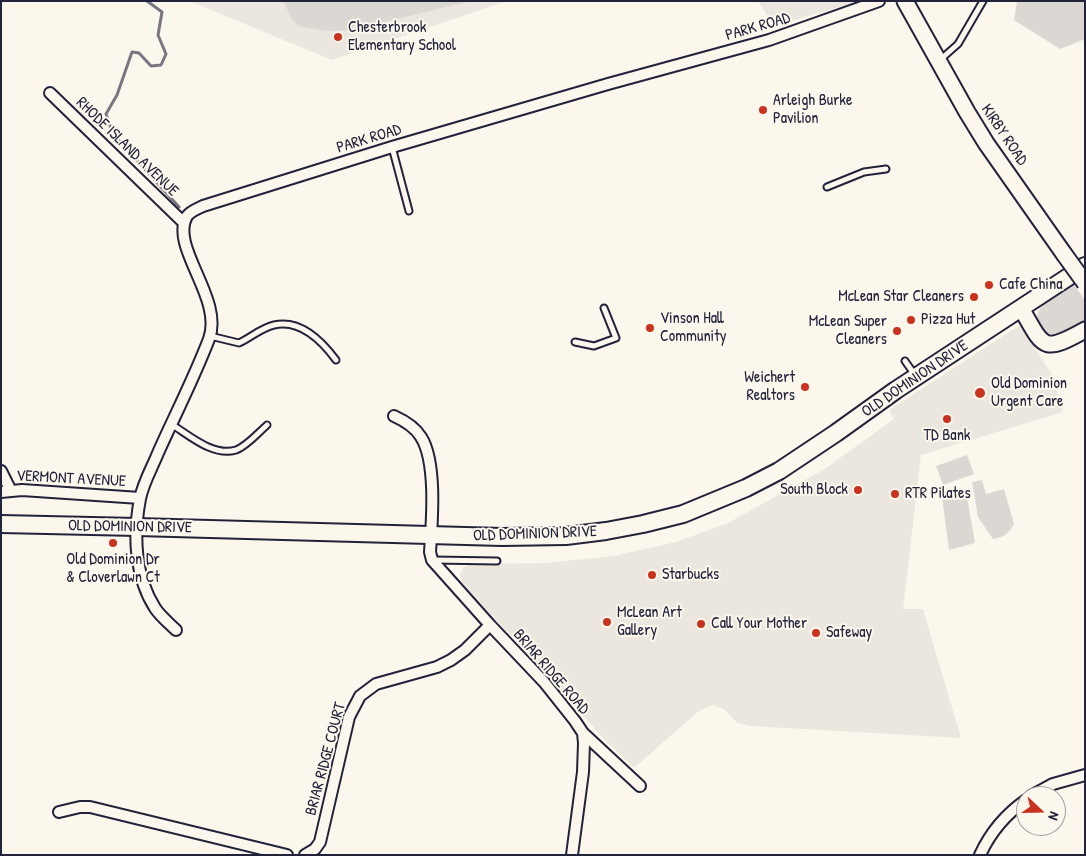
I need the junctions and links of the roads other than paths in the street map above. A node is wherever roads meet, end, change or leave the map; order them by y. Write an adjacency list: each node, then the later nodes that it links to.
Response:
1 (879, 1): 6 (street, PARK ROAD)
2 (905, 1): 4 (main road, KIRBY ROAD)
3 (983, 1): 4 (lane)
4 (939, 61): 12 (main road, KIRBY ROAD, bridge)
5 (50, 93): 10 (street, RHODE ISLAND AVENUE)
6 (392, 147): 9 (lane); 10 (street, PARK ROAD)
7 (886, 169): 8 (lane)
8 (826, 187)
9 (409, 211)
10 (184, 223): 16 (street)
11 (1085, 266): 14 (main road, OLD DOMINION DRIVE)
12 (1085, 283)
13 (604, 308): 17 (lane)
14 (1021, 308): 15 (main road); 20 (main road, OLD DOMINION DRIVE)
15 (1085, 330)
16 (210, 336): 18 (lane); 22 (street)
17 (575, 342)
18 (336, 360)
19 (905, 361): 20 (lane)
20 (916, 377): 29 (main road, OLD DOMINION DRIVE)
21 (394, 416): 29 (street)
22 (171, 424): 23 (lane); 26 (street)
23 (267, 426)
24 (1, 470): 25 (street)
25 (6, 491): 26 (street, VERMONT AVENUE)
26 (140, 498): 28 (street)
27 (1, 524): 28 (main road, OLD DOMINION DRIVE)
28 (137, 526): 29 (main road, OLD DOMINION DRIVE); 33 (street)
29 (431, 534): 30 (street)
30 (432, 560): 31 (lane); 32 (street, BRIAR RIDGE ROAD)
31 (497, 561)
32 (490, 625): 34 (street, BRIAR RIDGE ROAD); 40 (street, BRIAR RIDGE COURT)
33 (176, 630)
34 (583, 733): 36 (street); 43 (street, BRIAR RIDGE ROAD)
35 (1085, 775): 37 (street)
36 (640, 786)
37 (1050, 786)
38 (1016, 808): 44 (street)
39 (59, 812): 41 (street)
40 (318, 852): 42 (street, BRIAR RIDGE COURT)
41 (287, 855)
42 (305, 855)
43 (572, 855)
44 (980, 855)

